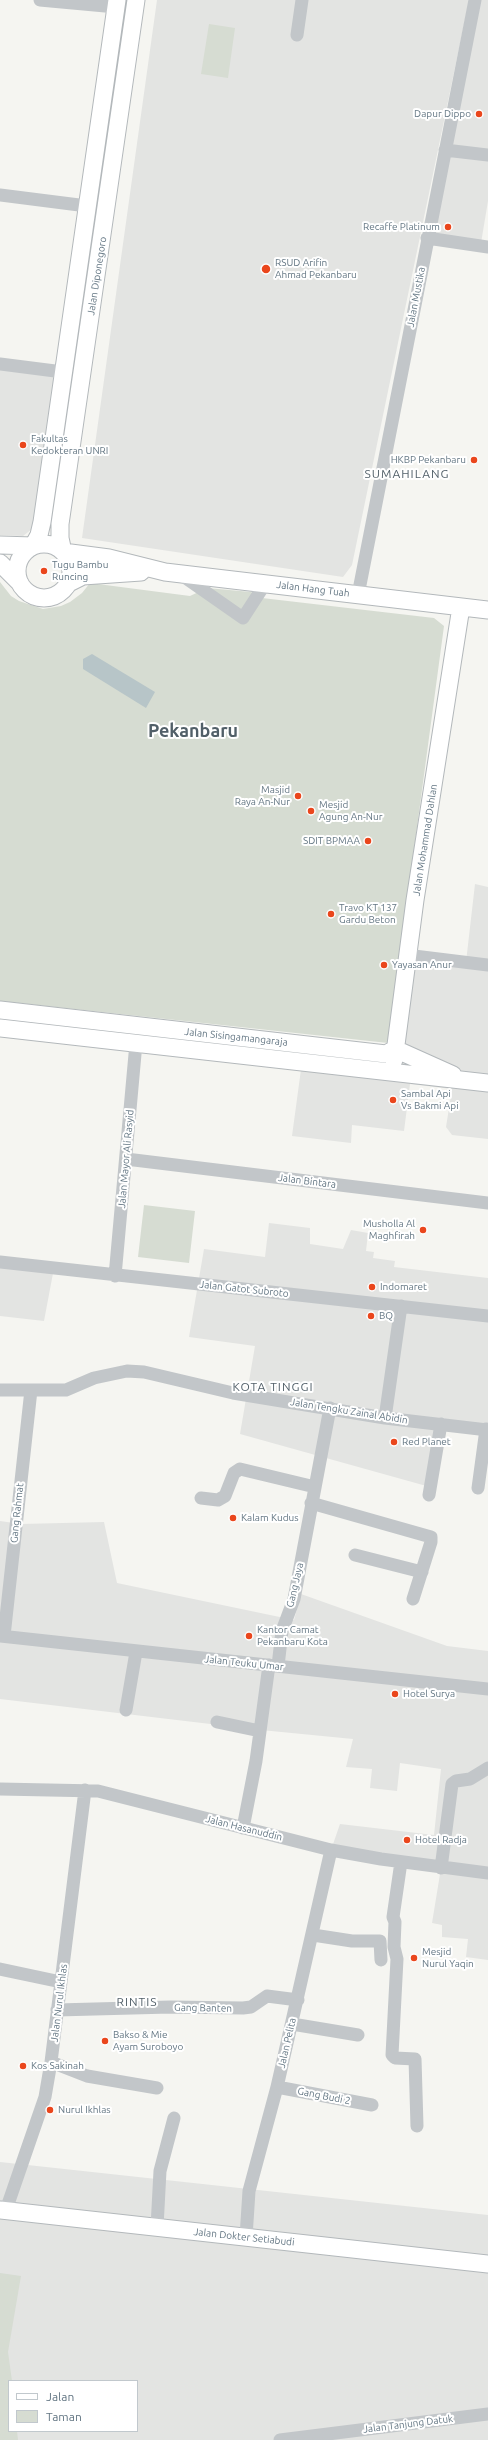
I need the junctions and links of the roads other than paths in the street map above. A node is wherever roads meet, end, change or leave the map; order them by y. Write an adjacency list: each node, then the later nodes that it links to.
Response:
1 (40, 0): 5 (street)
2 (136, 0): 17 (main road, Jalan Diponegoro)
3 (302, 0): 6 (street)
4 (475, 0): 7 (street, Jalan Mustika)
5 (116, 3): 10 (main road, Jalan Diponegoro)
6 (297, 35)
7 (445, 150): 8 (street); 11 (street, Jalan Mustika)
8 (488, 155)
9 (0, 195): 10 (street)
10 (87, 206): 14 (main road, Jalan Diponegoro)
11 (427, 238): 12 (street); 23 (street, Jalan Mustika)
12 (488, 247)
13 (0, 364): 14 (street)
14 (63, 372): 16 (main road, Jalan Diponegoro)
15 (0, 545): 16 (main road)
16 (33, 546): 17 (main road); 20 (main road)
17 (63, 552): 19 (main road, Jalan Hang Tuah); 21 (main road)
18 (0, 562): 20 (main road)
19 (172, 572): 21 (main road, Jalan Hang Tuah); 22 (main road, Jalan Hang Tuah); 22 (street)
20 (20, 583): 21 (main road)
21 (67, 584)
22 (265, 584): 23 (main road, Jalan Hang Tuah)
23 (358, 595): 24 (main road, Jalan Hang Tuah)
24 (461, 607): 25 (main road, Jalan Hang Tuah); 26 (main road, Jalan Mohammad Dahlan)
25 (488, 610)
26 (407, 952): 27 (street); 32 (main road, Jalan Mohammad Dahlan)
27 (488, 965)
28 (0, 1010): 29 (main road, Jalan Sisingamangaraja)
29 (110, 1023): 31 (main road); 32 (main road, Jalan Sisingamangaraja)
30 (0, 1028): 31 (main road, Jalan Sisingamangaraja)
31 (136, 1043): 33 (main road, Jalan Sisingamangaraja); 36 (street, Jalan Mayor Ali Rasyid)
32 (395, 1049): 33 (main road, Jalan Mohammad Dahlan); 34 (main road, Jalan Sisingamangaraja)
33 (392, 1073): 34 (main road, Jalan Sisingamangaraja)
34 (464, 1081): 35 (main road, Jalan Sisingamangaraja)
35 (488, 1084)
36 (126, 1159): 37 (street, Jalan Bintara); 39 (street, Jalan Mayor Ali Rasyid)
37 (488, 1203)
38 (0, 1262): 39 (street, Jalan Gatot Subroto)
39 (115, 1276): 40 (street, Jalan Gatot Subroto)
40 (400, 1306): 41 (street, Jalan Gatot Subroto); 45 (street)
41 (488, 1316)
42 (0, 1390): 43 (street, Jalan Tengku Zainal Abidin)
43 (31, 1390): 44 (street, Jalan Tengku Zainal Abidin); 56 (street, Gang Rahmat)
44 (330, 1408): 45 (street, Jalan Tengku Zainal Abidin); 48 (street, Gang Jaya)
45 (385, 1418): 46 (street, Jalan Tengku Zainal Abidin)
46 (441, 1424): 47 (street, Jalan Tengku Zainal Abidin); 50 (street)
47 (487, 1429): 49 (street)
48 (315, 1487): 51 (street); 52 (street, Gang Jaya)
49 (478, 1488)
50 (429, 1494)
51 (202, 1498)
52 (311, 1503): 54 (street); 58 (street, Gang Jaya)
53 (355, 1555): 54 (street)
54 (422, 1572): 55 (street)
55 (413, 1599)
56 (2, 1636): 57 (street, Jalan Teuku Umar)
57 (136, 1652): 58 (street, Jalan Teuku Umar); 60 (street)
58 (274, 1666): 59 (street, Jalan Teuku Umar); 62 (street, Gang Jaya)
59 (488, 1689)
60 (126, 1710)
61 (216, 1722): 62 (street)
62 (260, 1731): 66 (street, Gang Jaya)
63 (488, 1768): 69 (street)
64 (0, 1789): 65 (street, Jalan Hasanuddin)
65 (85, 1790): 66 (street, Jalan Hasanuddin); 74 (street, Jalan Nurul Ikhlas)
66 (243, 1828): 67 (street, Jalan Hasanuddin)
67 (331, 1850): 68 (street, Jalan Hasanuddin); 71 (street, Jalan Pelita)
68 (401, 1862): 69 (street, Jalan Hasanuddin); 84 (street)
69 (441, 1868): 70 (street, Jalan Hasanuddin)
70 (488, 1873)
71 (313, 1935): 72 (street); 75 (street, Jalan Pelita)
72 (381, 1960)
73 (0, 1968): 74 (street)
74 (61, 1982): 76 (street, Jalan Nurul Ikhlas)
75 (298, 2000): 76 (street, Gang Banten); 77 (street, Jalan Pelita)
76 (57, 2010): 79 (street, Jalan Nurul Ikhlas)
77 (292, 2024): 78 (street); 80 (street, Jalan Pelita)
78 (358, 2035)
79 (51, 2062): 81 (street); 85 (street, Jalan Nurul Ikhlas)
80 (277, 2087): 82 (street, Gang Budi 2); 87 (street, Jalan Pelita)
81 (157, 2088)
82 (372, 2105)
83 (174, 2118): 86 (street)
84 (417, 2126)
85 (3, 2210): 86 (main road, Jalan Dokter Setiabudi)
86 (157, 2227): 87 (main road, Jalan Dokter Setiabudi)
87 (246, 2237): 88 (main road, Jalan Dokter Setiabudi)
88 (488, 2264)
89 (488, 2414): 90 (street, Jalan Tanjung Datuk)
90 (280, 2440)

